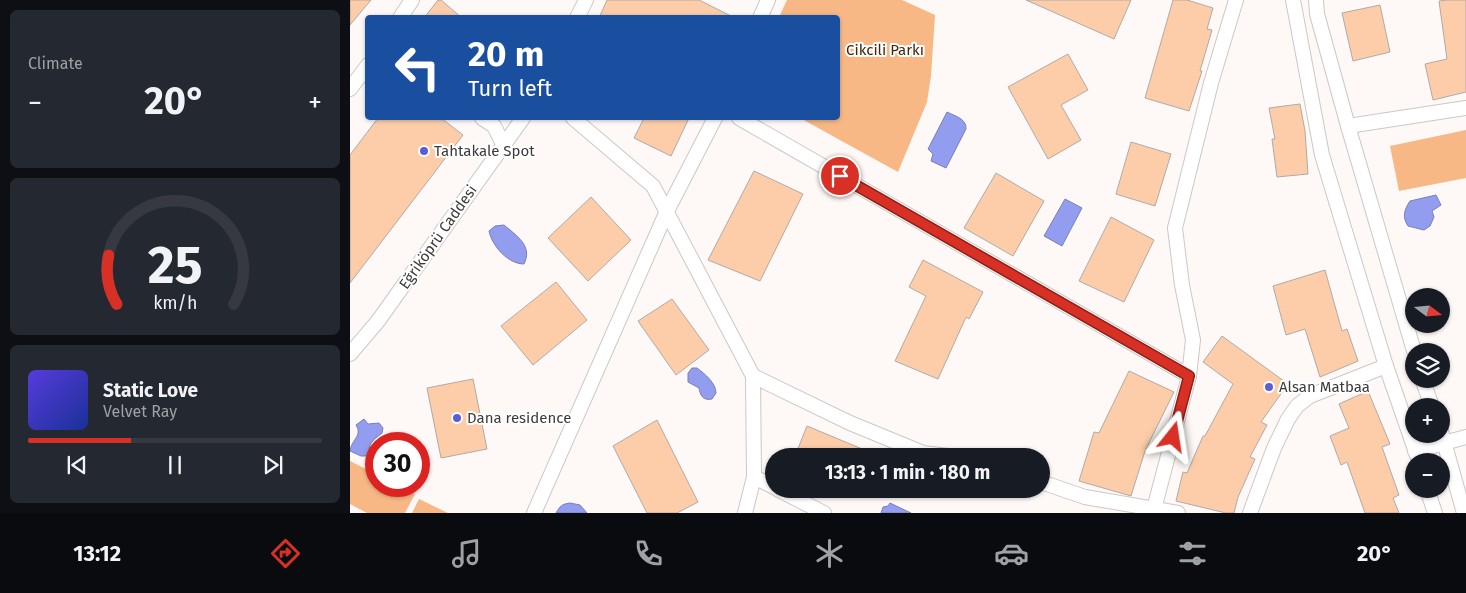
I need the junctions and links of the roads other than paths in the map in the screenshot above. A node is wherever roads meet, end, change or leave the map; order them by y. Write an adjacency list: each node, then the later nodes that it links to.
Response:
1 (412, 0): 7 (street)
2 (586, 0): 8 (street)
3 (768, 0): 9 (street)
4 (1236, 0): 25 (street)
5 (1293, 0): 23 (street)
6 (1316, 0): 18 (street)
7 (402, 15)
8 (578, 15)
9 (761, 15)
10 (365, 69): 11 (street)
11 (350, 90)
12 (1466, 108): 18 (street)
13 (485, 120): 19 (street)
14 (521, 120): 19 (street, Eğriköprü Caddesi)
15 (575, 120): 20 (street)
16 (713, 120): 20 (street)
17 (743, 120): 25 (street)
18 (1348, 126): 21 (street)
19 (503, 144): 22 (street, Eğriköprü Caddesi)
20 (667, 211): 24 (street); 39 (street)
21 (1412, 343)
22 (350, 354)
23 (1386, 366): 31 (street); 43 (street)
24 (753, 376): 30 (street); 33 (street)
25 (1189, 376): 38 (street)
26 (1450, 437): 27 (street)
27 (1466, 437)
28 (1435, 443): 32 (street)
29 (1445, 443): 45 (street)
30 (912, 448)
31 (1416, 453)
32 (1421, 453)
33 (754, 477): 34 (street); 40 (street)
34 (765, 483)
35 (1050, 485): 38 (street)
36 (795, 498): 41 (street)
37 (1430, 498): 44 (street)
38 (1154, 509): 42 (street)
39 (534, 513)
40 (745, 513)
41 (824, 513)
42 (1178, 513)
43 (1250, 513)
44 (1435, 513)
45 (1464, 513)

